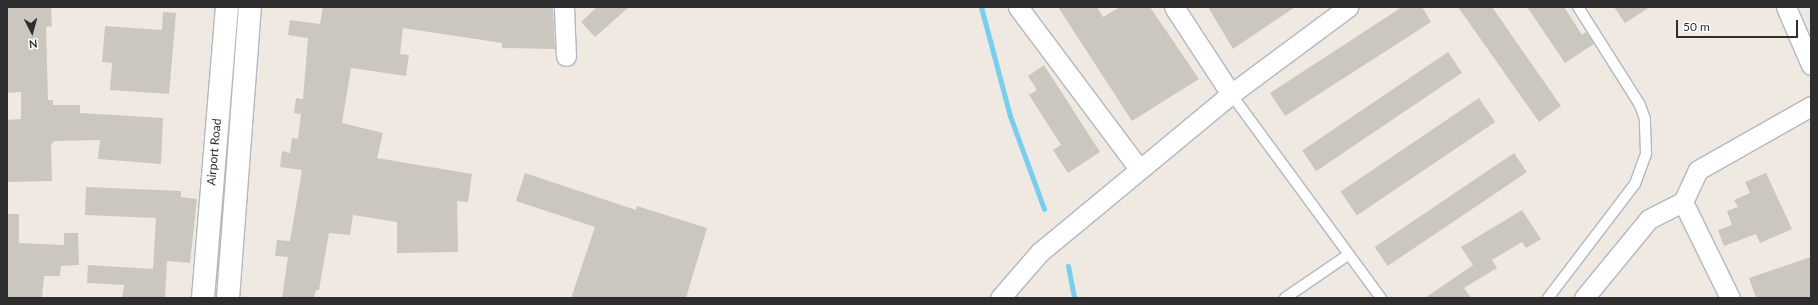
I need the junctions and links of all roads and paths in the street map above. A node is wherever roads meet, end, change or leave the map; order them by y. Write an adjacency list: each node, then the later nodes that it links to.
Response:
1 (227, 7): 16 (main road, Airport Road)
2 (250, 7): 17 (main road)
3 (564, 7): 9 (street)
4 (1018, 7): 13 (street)
5 (1174, 7): 11 (street)
6 (1578, 7): 21 (lane)
7 (1786, 7): 10 (street)
8 (1342, 9): 11 (street)
9 (566, 56)
10 (1811, 65)
11 (1231, 94): 13 (street); 15 (lane)
12 (1811, 106): 14 (street)
13 (1139, 170): 18 (street)
14 (1683, 202): 22 (street); 23 (street)
15 (1348, 255): 19 (lane); 20 (lane)
16 (203, 298)
17 (228, 298)
18 (1000, 298)
19 (1285, 298)
20 (1381, 298)
21 (1548, 298)
22 (1584, 298)
23 (1730, 298)

